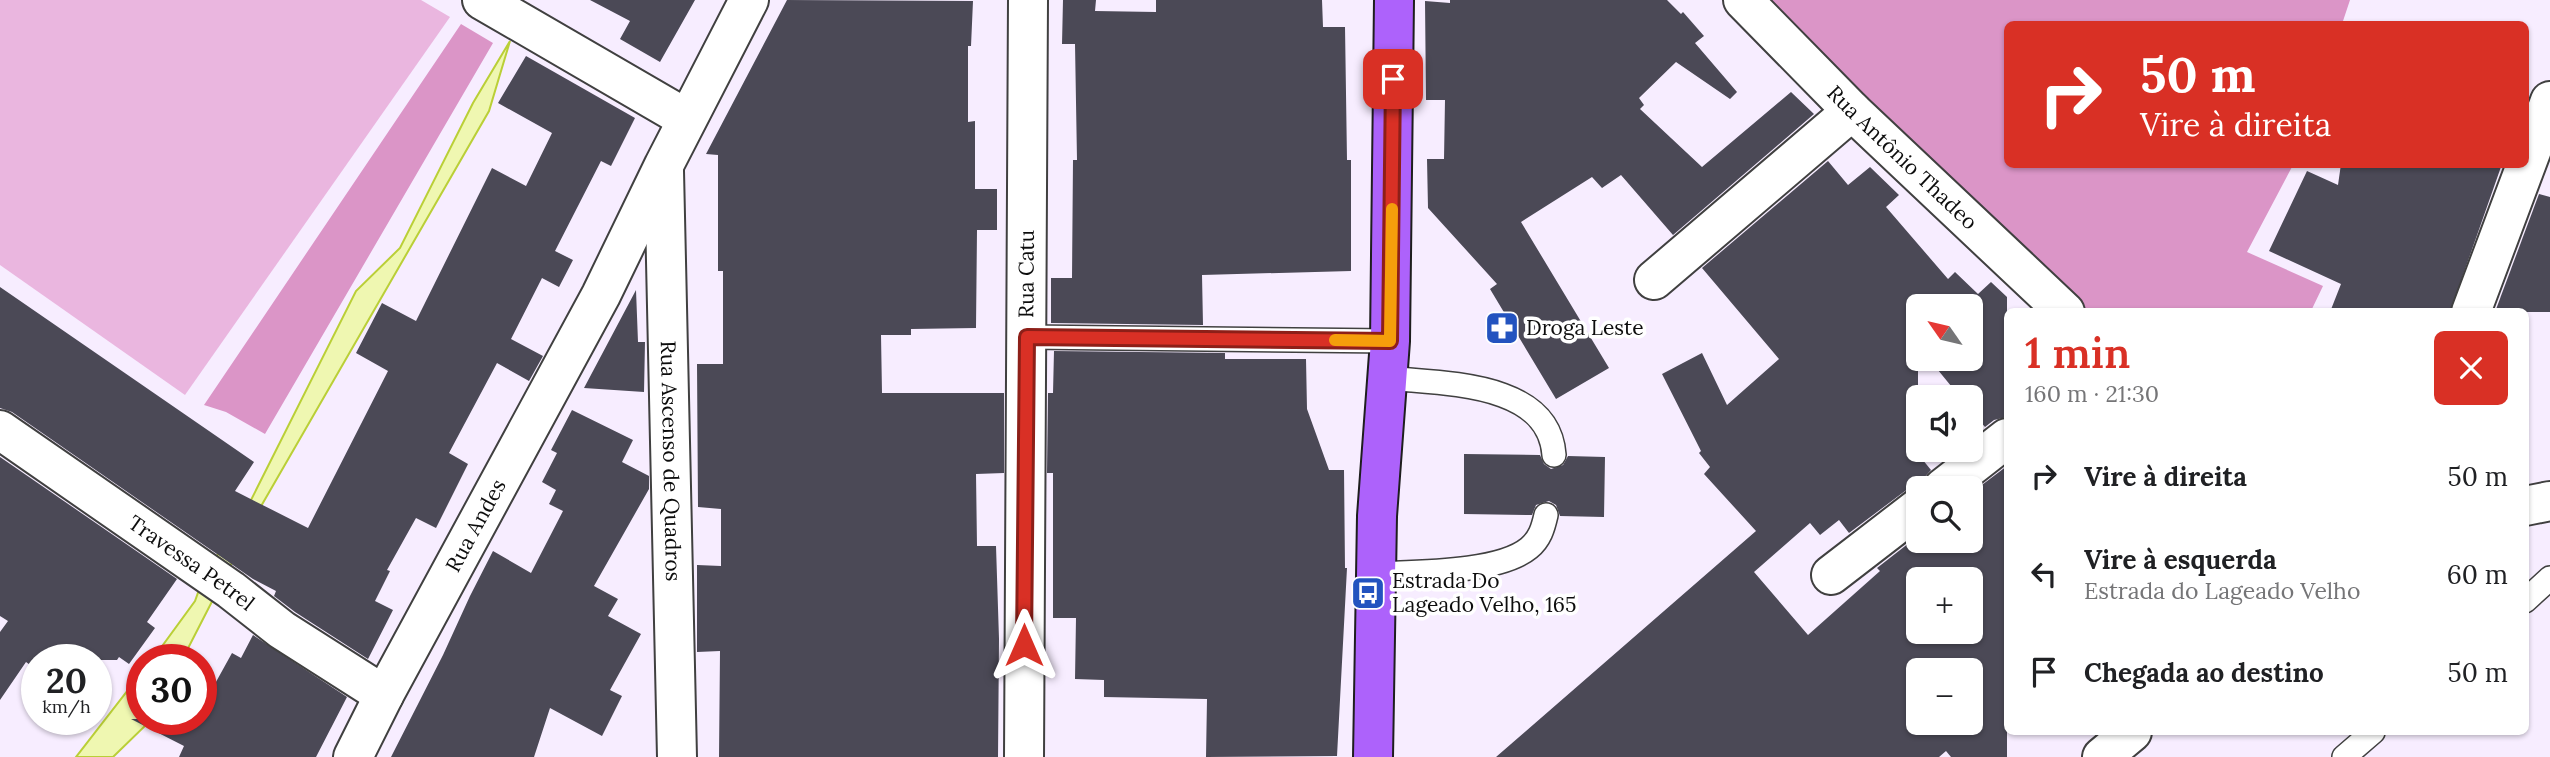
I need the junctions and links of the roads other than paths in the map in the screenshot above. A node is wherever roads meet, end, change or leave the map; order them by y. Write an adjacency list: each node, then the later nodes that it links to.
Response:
1 (482, 0): 8 (street)
2 (749, 0): 8 (street, Rua Andes)
3 (1028, 0): 17 (street, Rua Catu)
4 (1394, 0): 18 (main road)
5 (1743, 0): 7 (street, Rua Antônio Thadeo)
6 (2550, 101): 9 (street)
7 (1853, 111): 12 (street); 15 (street, Rua Antônio Thadeo)
8 (687, 119): 10 (street, Rua Andes)
9 (2529, 157)
10 (664, 165): 13 (street, Rua Andes); 14 (street, Rua Ascenso de Quadros)
11 (2525, 168): 16 (street)
12 (1654, 280)
13 (601, 295): 14 (street); 32 (street, Rua Andes)
14 (669, 306): 36 (street, Rua Ascenso de Quadros)
15 (2061, 308)
16 (2472, 308)
17 (1027, 337): 18 (lane); 37 (street, Rua Catu)
18 (1390, 341): 19 (main road)
19 (1388, 379): 22 (lane); 28 (main road)
20 (0, 430): 32 (street, Travessa Petrel)
21 (2004, 440): 23 (street)
22 (1554, 455)
23 (1958, 476)
24 (2550, 501): 25 (street)
25 (2529, 505)
26 (1546, 515): 28 (lane)
27 (1906, 517): 29 (street)
28 (1376, 574): 38 (main road)
29 (1831, 575)
30 (2550, 578): 31 (lane)
31 (2529, 597)
32 (384, 695): 35 (street, Rua Andes)
33 (2128, 735): 39 (street)
34 (2370, 735): 40 (lane)
35 (353, 757)
36 (677, 757)
37 (1024, 757)
38 (1373, 757)
39 (2102, 757)
40 (2344, 757)

